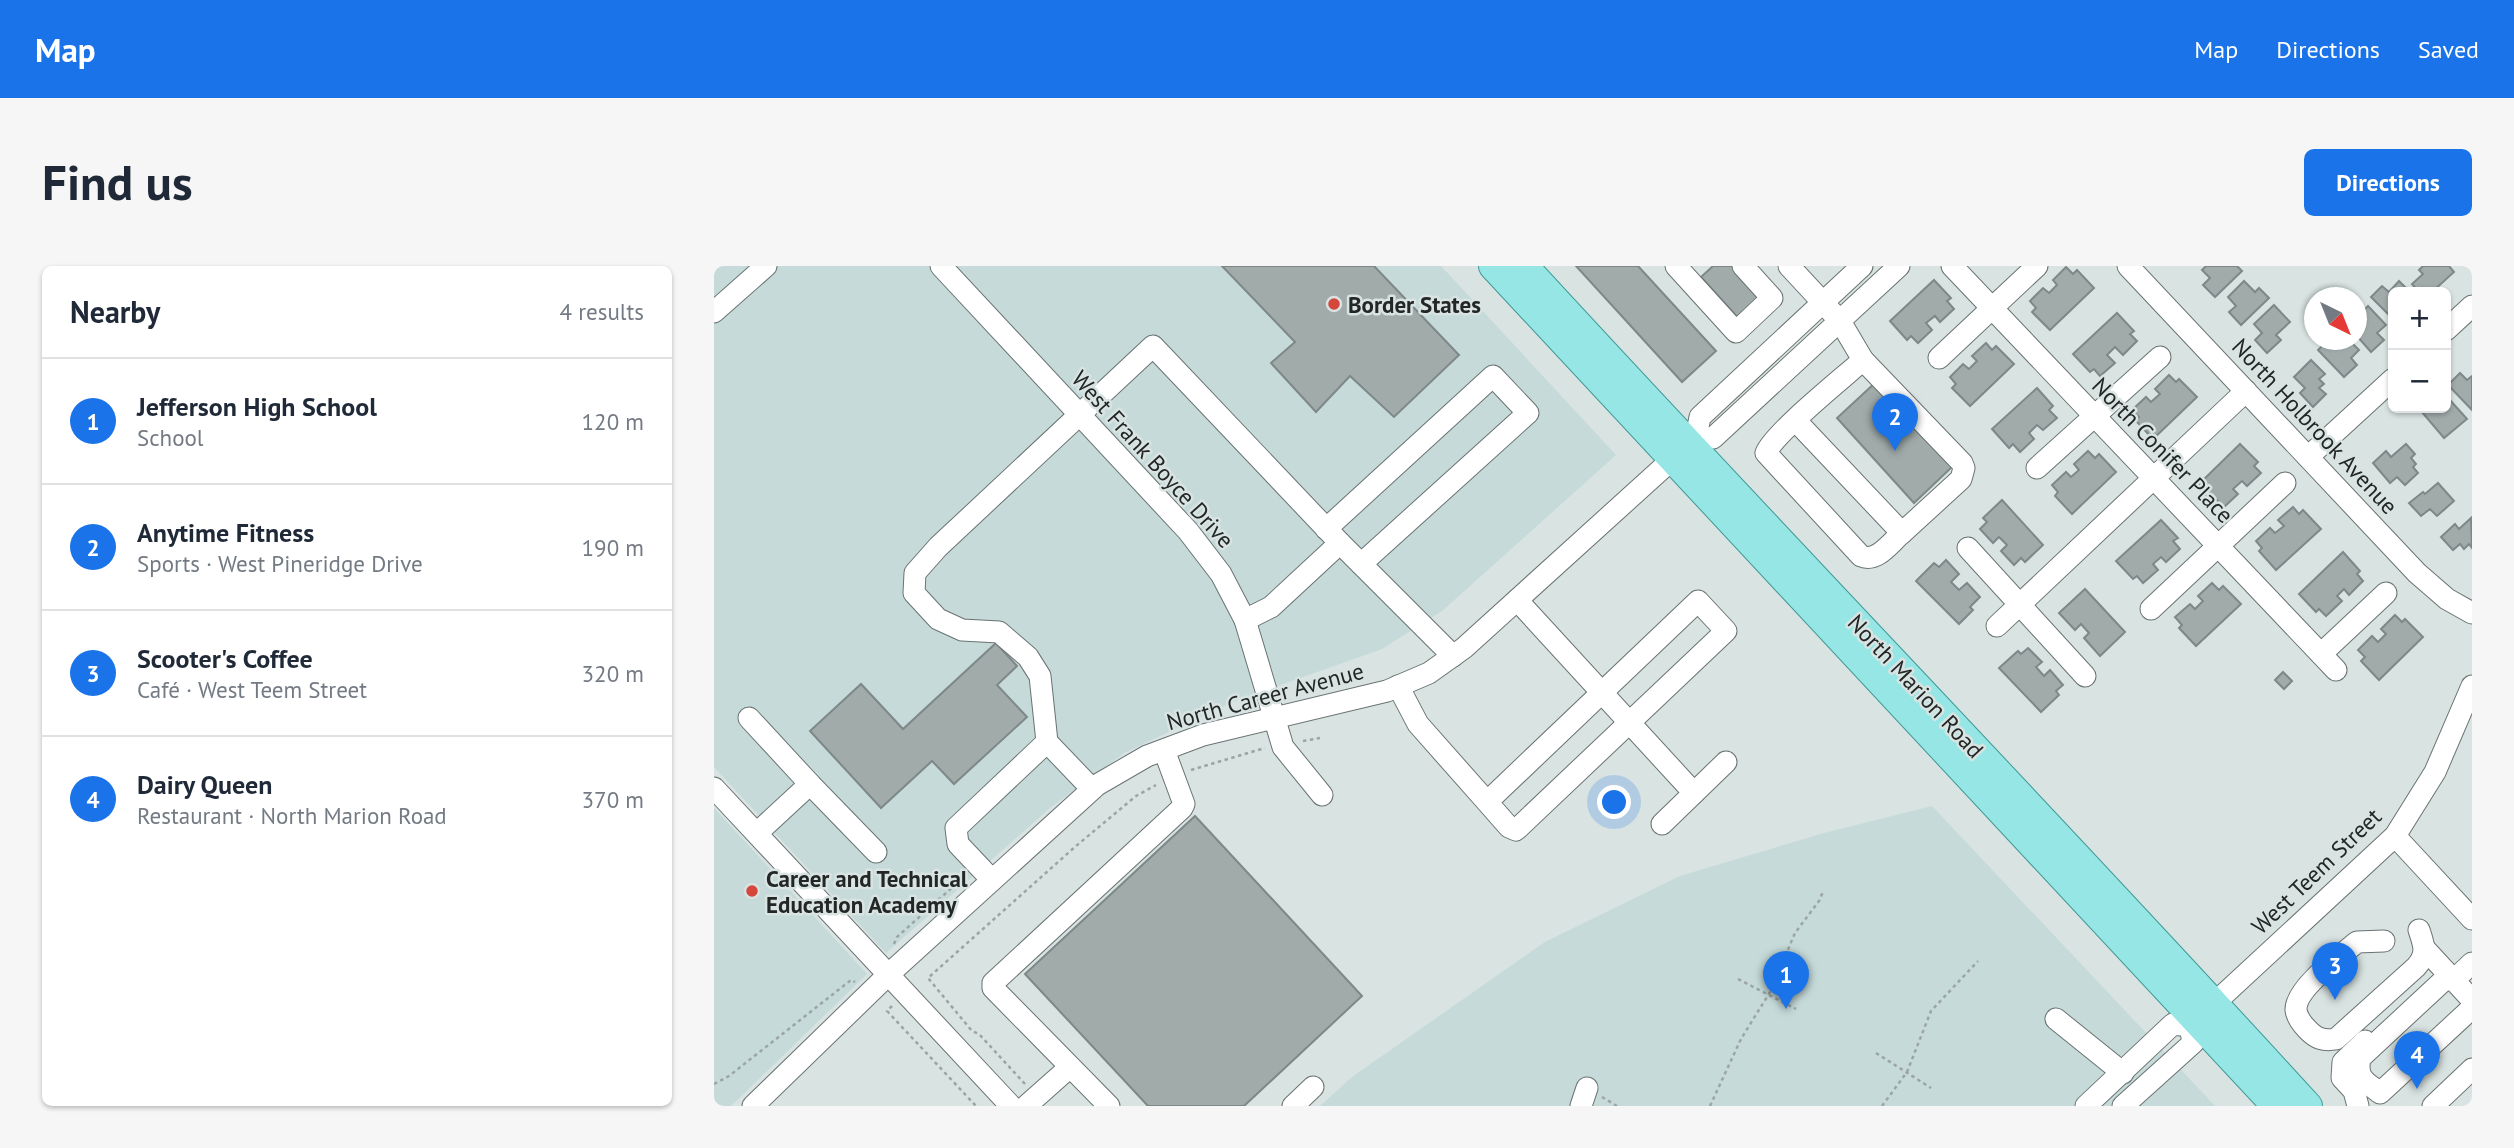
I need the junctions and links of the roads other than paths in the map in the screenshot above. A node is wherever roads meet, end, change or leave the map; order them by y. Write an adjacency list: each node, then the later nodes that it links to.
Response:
1 (766, 266): 16 (street)
2 (941, 266): 24 (street, West Frank Boyce Drive)
3 (1493, 266): 27 (main road, North Marion Road)
4 (1524, 266): 27 (main road, North Marion Road)
5 (1676, 266): 6 (street)
6 (1743, 266)
7 (1789, 266): 13 (street)
8 (1862, 266): 13 (street)
9 (1899, 266): 17 (street)
10 (1952, 266): 15 (street, North Conifer Place)
11 (2037, 266): 15 (street)
12 (2128, 266): 23 (street, North Holbrook Avenue)
13 (1823, 303): 17 (street); 27 (street)
14 (2472, 306): 18 (street)
15 (1991, 307): 20 (street); 25 (street, North Conifer Place)
16 (714, 312)
17 (1840, 321): 21 (street); 27 (street)
18 (2451, 325)
19 (2160, 357): 25 (street)
20 (1939, 358)
21 (1863, 360): 26 (street); 32 (street)
22 (2388, 384): 28 (street)
23 (2246, 391): 28 (street, North Holbrook Avenue); 30 (street)
24 (1079, 415): 33 (street); 42 (street, West Frank Boyce Drive); 54 (street)
25 (2094, 416): 29 (street); 30 (street, North Conifer Place)
26 (1796, 421): 32 (street); 32 (street)
27 (1686, 447): 38 (street, North Career Avenue); 76 (main road, North Marion Road)
28 (2308, 457): 41 (street, North Holbrook Avenue)
29 (2038, 468)
30 (2153, 478): 34 (street, North Conifer Place); 39 (street)
31 (2286, 483): 34 (street)
32 (1902, 533)
33 (1333, 536): 36 (street); 36 (street); 42 (street)
34 (2218, 546): 40 (street); 44 (street, North Conifer Place)
35 (1968, 548): 39 (street)
36 (1361, 564): 45 (street)
37 (2386, 593): 44 (street)
38 (1517, 600): 45 (street, North Career Avenue); 50 (street)
39 (2020, 605): 43 (street); 47 (street)
40 (2151, 609)
41 (2472, 613)
42 (1245, 620): 52 (street, West Frank Boyce Drive)
43 (1997, 626)
44 (2321, 654): 46 (street, North Conifer Place)
45 (1452, 656): 48 (street, North Career Avenue)
46 (2336, 670)
47 (2085, 676)
48 (1398, 686): 52 (street, North Career Avenue); 62 (street)
49 (2472, 686): 65 (street, West Teem Street)
50 (1601, 693): 53 (street); 53 (street); 62 (street)
51 (749, 718): 57 (street)
52 (1275, 718): 55 (street, North Career Avenue); 61 (street, West Frank Boyce Drive)
53 (1629, 723): 60 (street); 62 (street)
54 (1048, 743): 59 (street); 67 (street)
55 (1164, 750): 59 (street, North Career Avenue); 78 (street)
56 (1726, 762): 60 (street)
57 (810, 783): 64 (street); 66 (street)
58 (714, 788): 64 (street)
59 (1092, 789): 67 (street, North Career Avenue)
60 (1694, 793): 63 (street)
61 (1322, 795)
62 (1487, 802)
63 (1661, 824)
64 (757, 834): 71 (street)
65 (2395, 836): 68 (street); 76 (street, West Teem Street)
66 (876, 852)
67 (985, 873): 71 (street, North Career Avenue)
68 (2472, 919)
69 (2384, 941): 72 (street)
70 (2472, 963): 72 (street)
71 (889, 974): 83 (street, North Career Avenue); 84 (street)
72 (2454, 980): 73 (street); 74 (street)
73 (2423, 998): 75 (street); 82 (street)
74 (2472, 1000)
75 (2472, 1008)
76 (2200, 1017): 80 (street); 89 (street); 90 (main road, North Marion Road); 91 (main road, North Marion Road)
77 (2056, 1019): 80 (street)
78 (1070, 1067): 85 (street); 86 (street)
79 (2472, 1069): 93 (street)
80 (2123, 1073): 88 (street)
81 (1313, 1087): 87 (street)
82 (2356, 1098): 92 (street)
83 (753, 1106)
84 (1011, 1106)
85 (1026, 1106)
86 (1109, 1106)
87 (1293, 1106)
88 (2086, 1106)
89 (2123, 1106)
90 (2276, 1106)
91 (2308, 1106)
92 (2375, 1106)
93 (2433, 1106)

